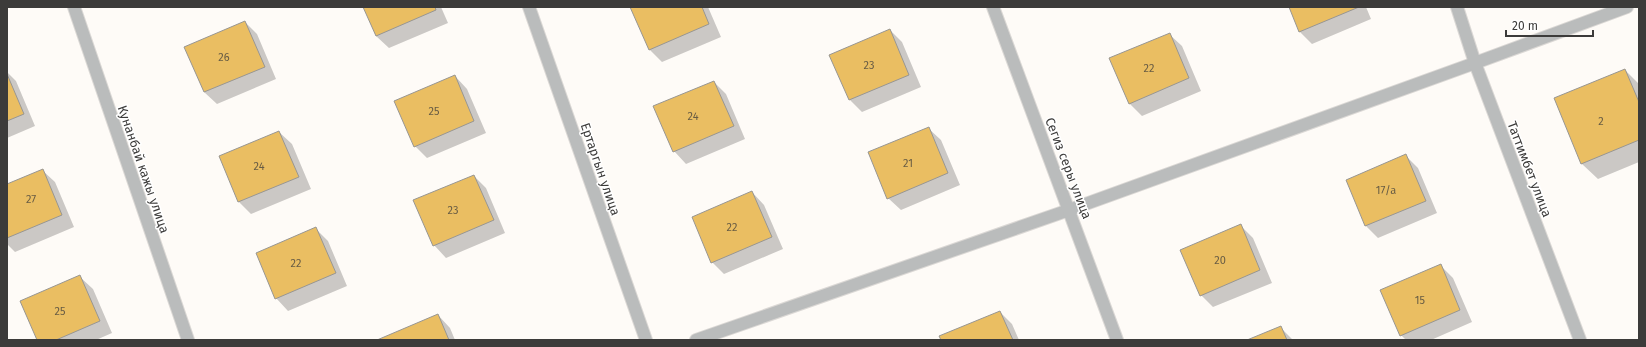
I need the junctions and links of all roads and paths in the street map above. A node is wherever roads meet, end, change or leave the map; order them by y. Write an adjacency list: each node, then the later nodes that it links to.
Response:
1 (74, 7): 8 (street, Кунанбай кажы улица)
2 (528, 7): 9 (street, Ертаргын улица)
3 (993, 7): 7 (street, Сегиз серы улица)
4 (1457, 7): 6 (street, Таттимбет улица)
5 (1627, 7): 6 (street)
6 (1475, 63): 7 (street); 12 (street, Таттимбет улица)
7 (1069, 210): 10 (street); 11 (street, Сегиз серы улица)
8 (188, 340)
9 (646, 340)
10 (696, 340)
11 (1117, 340)
12 (1580, 340)

